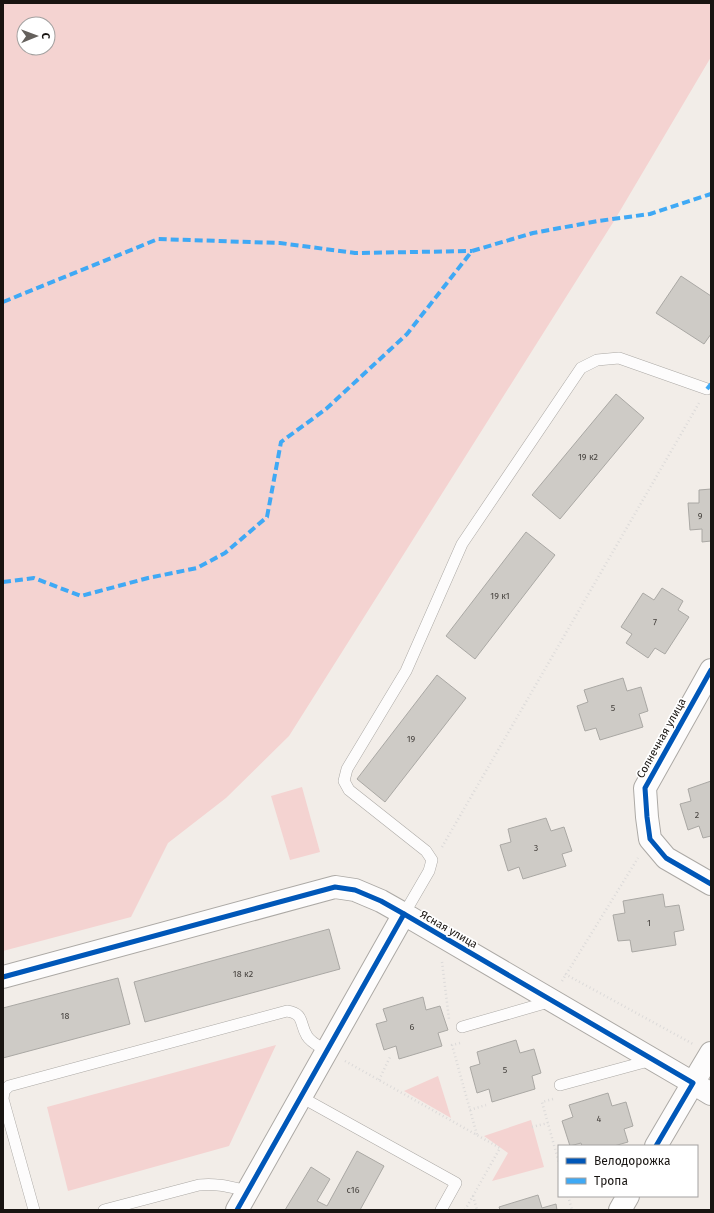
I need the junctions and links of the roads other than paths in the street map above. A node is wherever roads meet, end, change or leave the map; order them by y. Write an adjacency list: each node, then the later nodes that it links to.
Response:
1 (707, 389): 4 (lane)
2 (711, 670): 3 (street, Солнечная улица)
3 (711, 884)
4 (404, 914): 5 (street); 6 (street, Ясная улица); 8 (street, Ясная улица)
5 (3, 977)
6 (553, 1001): 7 (lane); 10 (street, Ясная улица)
7 (462, 1028)
8 (327, 1051): 14 (street, Ясная улица); 18 (lane)
9 (711, 1053): 11 (street)
10 (654, 1060): 11 (street, Ясная улица); 12 (lane)
11 (693, 1083): 13 (street, Ясная улица); 15 (street)
12 (560, 1085)
13 (711, 1094)
14 (301, 1097): 16 (street, Ясная улица); 21 (lane)
15 (657, 1145)
16 (248, 1191): 19 (lane); 20 (street, Ясная улица)
17 (627, 1197): 22 (street)
18 (34, 1210)
19 (104, 1210)
20 (237, 1210)
21 (441, 1210)
22 (620, 1210)

